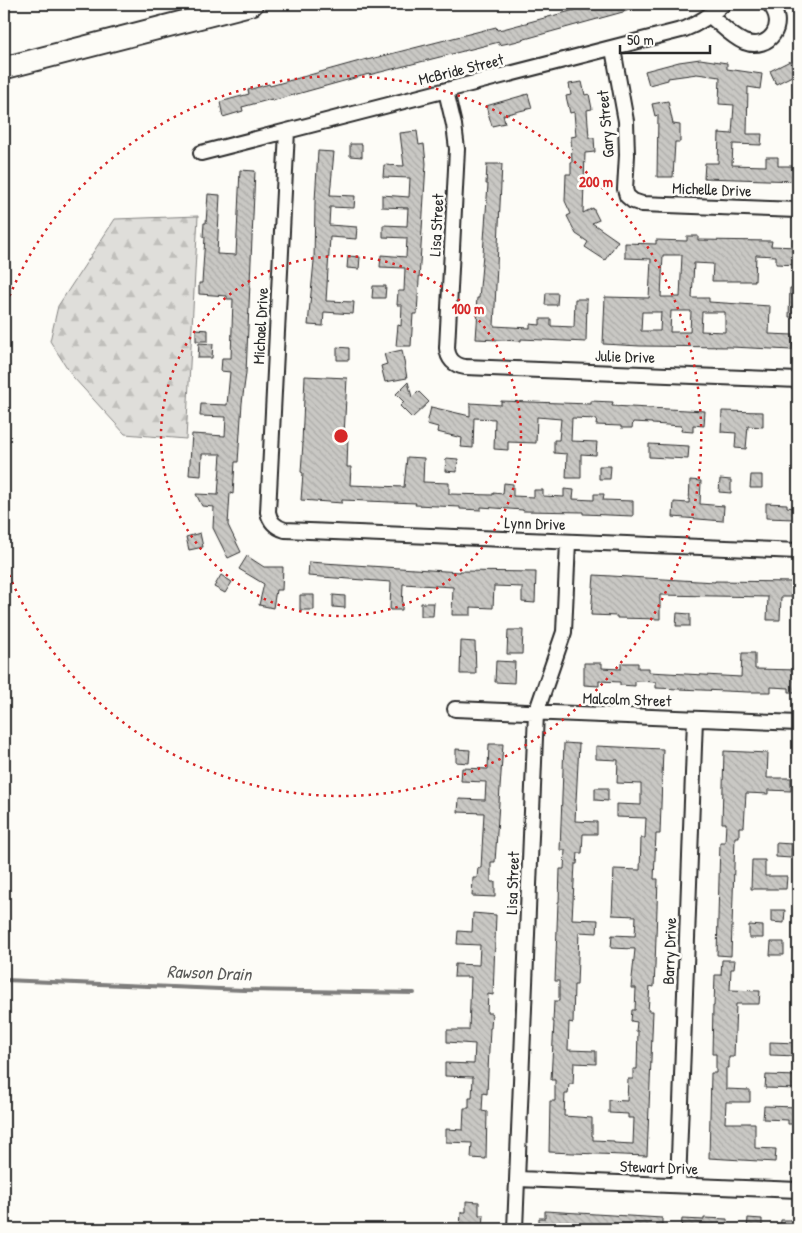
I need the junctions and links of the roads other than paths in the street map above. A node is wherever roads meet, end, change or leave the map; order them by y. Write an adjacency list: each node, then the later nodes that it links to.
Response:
1 (252, 4): 6 (highway)
2 (723, 4): 4 (street, McBride Street)
3 (769, 4): 4 (street)
4 (710, 16): 5 (street, McBride Street)
5 (613, 49): 7 (street, McBride Street); 10 (street, Gary Street)
6 (4, 68)
7 (446, 91): 8 (street, McBride Street); 12 (street, Lisa Street)
8 (287, 131): 9 (street, McBride Street); 14 (street, Michael Drive)
9 (201, 153)
10 (627, 196): 11 (street, Michelle Drive)
11 (798, 210)
12 (452, 361): 13 (street, Julie Drive)
13 (798, 380)
14 (272, 523): 15 (street, Lynn Drive)
15 (568, 542): 16 (street, Lynn Drive); 18 (street, Lisa Street)
16 (798, 551)
17 (455, 710): 18 (street, Malcolm Street)
18 (536, 712): 19 (street, Malcolm Street); 21 (street, Lisa Street)
19 (695, 719): 20 (street, Malcolm Street); 22 (street, Barry Drive)
20 (798, 723)
21 (518, 1179): 22 (street, Stewart Drive); 24 (street, Lisa Street)
22 (678, 1185): 23 (street, Stewart Drive)
23 (798, 1190)
24 (514, 1229)

